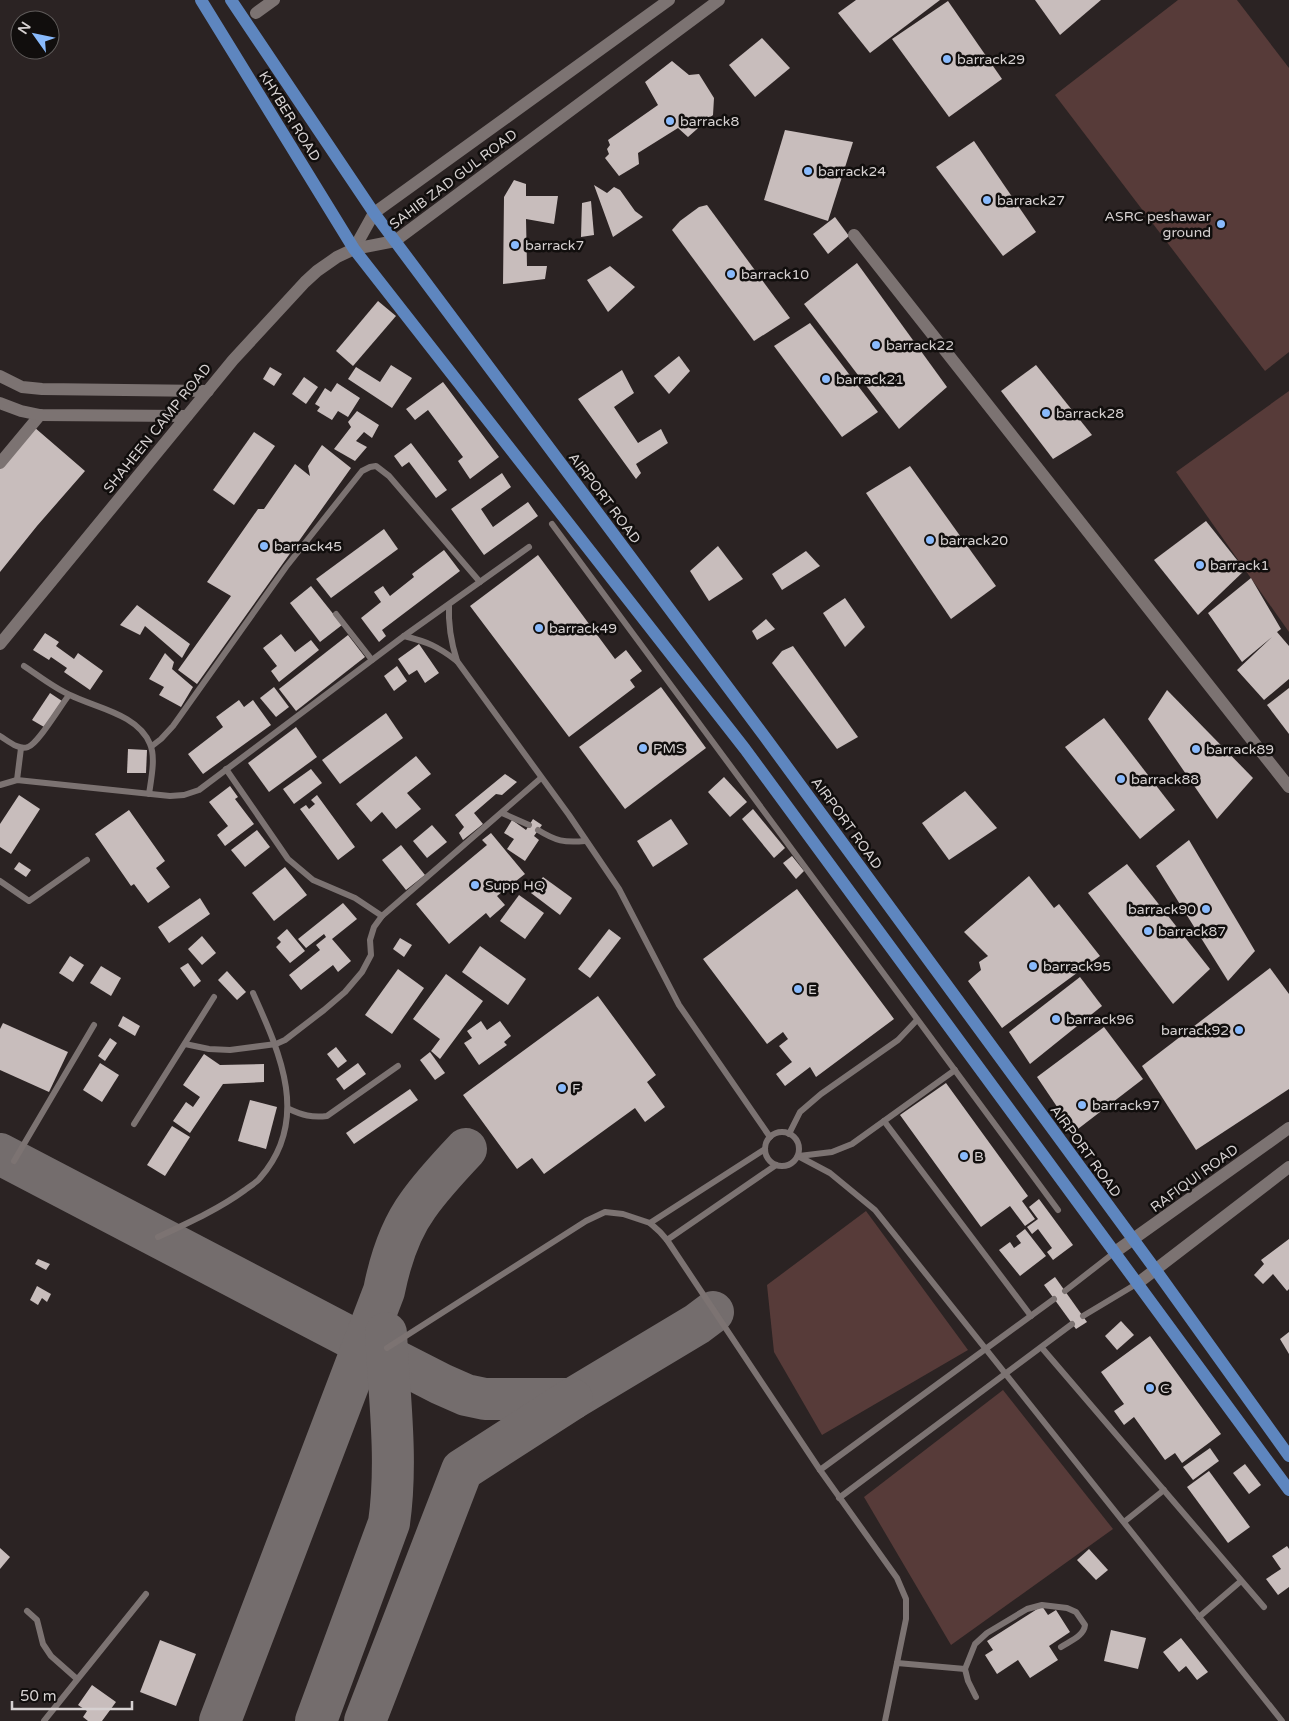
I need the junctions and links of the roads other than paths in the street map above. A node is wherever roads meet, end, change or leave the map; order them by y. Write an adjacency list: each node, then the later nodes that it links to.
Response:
1 (201, 0): 10 (main road, KHYBER ROAD)
2 (231, 0): 7 (main road, KHYBER ROAD)
3 (274, 0): 6 (street)
4 (669, 0): 7 (street, SAHIB ZAD GUL ROAD)
5 (719, 0): 9 (street, SAHIB ZAD GUL ROAD)
6 (256, 13)
7 (374, 213): 9 (main road, AIRPORT ROAD); 10 (street, SAHIB ZAD GUL ROAD)
8 (854, 235): 35 (street)
9 (395, 241): 10 (street, SAHIB ZAD GUL ROAD); 67 (main road, AIRPORT ROAD)
10 (354, 249): 12 (street, SHAHEEN CAMP ROAD); 68 (main road, KHYBER ROAD)
11 (0, 376): 12 (street)
12 (208, 390): 15 (street, SHAHEEN CAMP ROAD)
13 (0, 403): 14 (street)
14 (40, 415): 15 (street); 16 (street)
15 (187, 416): 23 (street, SHAHEEN CAMP ROAD)
16 (0, 464)
17 (552, 524): 46 (lane)
18 (529, 546): 19 (lane)
19 (480, 582): 20 (lane); 29 (lane)
20 (449, 605): 22 (lane); 25 (lane)
21 (336, 614): 24 (lane)
22 (404, 636): 24 (lane); 25 (lane)
23 (0, 644)
24 (372, 660): 31 (lane)
25 (457, 661): 32 (lane)
26 (24, 666): 27 (lane)
27 (69, 695): 29 (lane); 30 (lane)
28 (0, 736): 30 (lane)
29 (152, 746): 36 (lane)
30 (21, 748): 33 (lane)
31 (226, 770): 36 (lane); 43 (lane)
32 (542, 778): 37 (lane); 40 (lane)
33 (17, 780): 34 (lane); 36 (lane)
34 (0, 785)
35 (1289, 787)
36 (149, 794)
37 (502, 813): 38 (lane); 43 (lane)
38 (529, 825)
39 (538, 830): 40 (lane)
40 (585, 841): 57 (lane)
41 (86, 860): 42 (lane)
42 (0, 881)
43 (382, 916): 49 (lane)
44 (253, 993): 49 (lane)
45 (214, 996): 48 (lane)
46 (917, 1020): 51 (lane); 56 (lane)
47 (94, 1026): 60 (lane)
48 (184, 1044): 49 (lane); 54 (lane)
49 (276, 1044): 52 (lane)
50 (398, 1066): 52 (lane)
51 (955, 1070): 53 (lane); 63 (lane)
52 (289, 1110): 65 (lane)
53 (884, 1121): 59 (lane); 73 (lane)
54 (134, 1124)
55 (1289, 1128): 67 (street, RAFIQUI ROAD)
56 (788, 1134): 57 (lane); 59 (lane)
57 (770, 1137): 58 (lane)
58 (765, 1149): 61 (lane); 64 (lane)
59 (798, 1156): 61 (lane); 78 (lane)
60 (14, 1161)
61 (776, 1165): 66 (lane)
62 (1289, 1167): 69 (street)
63 (1058, 1210)
64 (650, 1223): 66 (lane); 76 (lane)
65 (158, 1237)
66 (667, 1240): 81 (lane)
67 (1133, 1241): 68 (street, RAFIQUI ROAD); 69 (main road, AIRPORT ROAD)
68 (1115, 1252): 70 (main road, KHYBER ROAD); 71 (lane)
69 (1155, 1269): 70 (street); 80 (main road, AIRPORT ROAD)
70 (1138, 1283): 74 (lane); 83 (main road, KHYBER ROAD)
71 (1065, 1291)
72 (1054, 1299): 73 (lane)
73 (1032, 1316): 78 (lane)
74 (1083, 1316)
75 (1072, 1324): 77 (lane)
76 (387, 1348)
77 (1042, 1348): 79 (lane); 82 (lane)
78 (986, 1350): 79 (lane); 81 (lane)
79 (1006, 1374): 84 (lane); 85 (lane)
80 (1289, 1456)
81 (820, 1470): 84 (lane)
82 (1164, 1490): 85 (lane); 86 (lane)
83 (1289, 1490)
84 (840, 1498): 92 (lane)
85 (1124, 1522): 90 (lane)
86 (1242, 1581): 88 (lane); 90 (lane)
87 (146, 1594): 94 (lane)
88 (1264, 1607)
89 (27, 1611): 94 (lane)
90 (1199, 1617): 98 (lane)
91 (1061, 1647): 93 (lane)
92 (897, 1663): 93 (lane); 97 (lane)
93 (965, 1669): 95 (lane)
94 (77, 1679): 96 (lane)
95 (976, 1697)
96 (44, 1721)
97 (885, 1721)
98 (1282, 1721)

